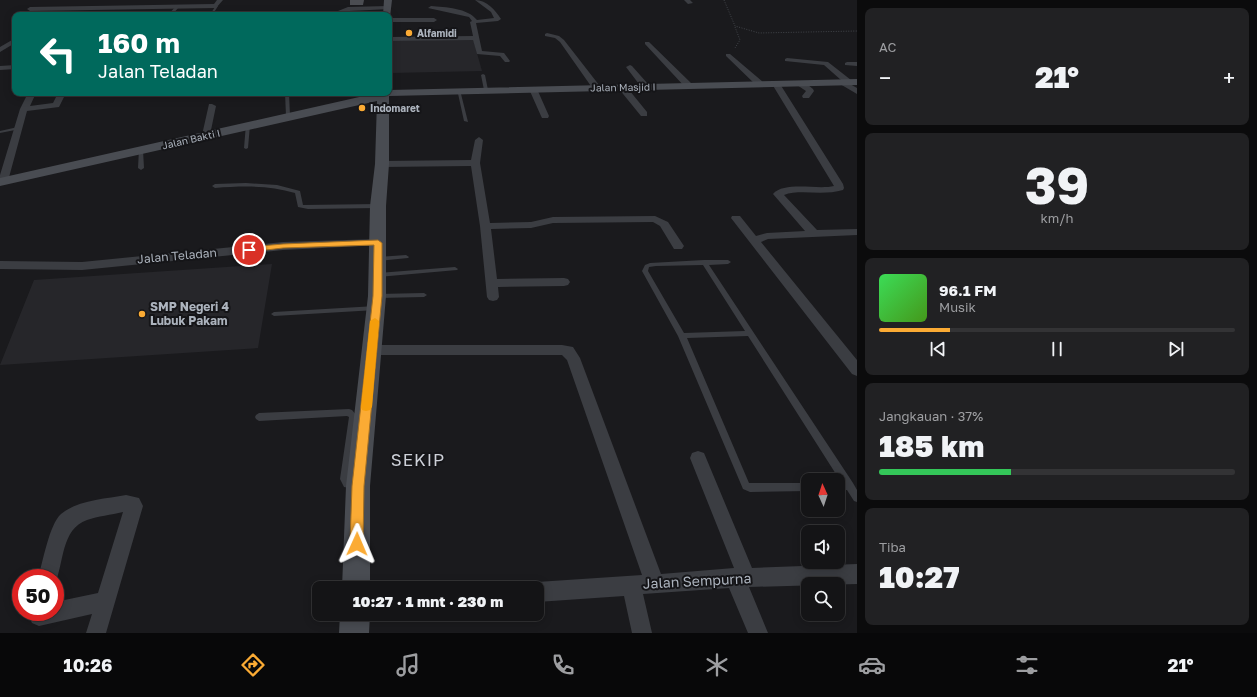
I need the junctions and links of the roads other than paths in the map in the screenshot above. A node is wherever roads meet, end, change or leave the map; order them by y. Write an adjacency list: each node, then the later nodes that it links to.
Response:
1 (95, 0): 7 (street)
2 (220, 0): 4 (street)
3 (478, 0): 20 (street)
4 (216, 6): 6 (street); 16 (lane)
5 (123, 7): 6 (street); 7 (street); 14 (street)
6 (177, 7): 15 (lane)
7 (84, 8): 11 (street); 13 (street)
8 (388, 8): 17 (street)
9 (431, 8): 20 (street)
10 (30, 9): 11 (street)
11 (44, 9): 12 (street)
12 (40, 12)
13 (79, 12)
14 (118, 12)
15 (173, 12)
16 (212, 12)
17 (341, 12)
18 (392, 20): 19 (street)
19 (434, 20)
20 (475, 21): 22 (street)
21 (547, 35): 42 (street)
22 (477, 38): 23 (street); 29 (street)
23 (392, 39)
24 (12, 42): 26 (street)
25 (647, 43): 40 (street)
26 (0, 50)
27 (728, 55): 38 (street)
28 (788, 60): 36 (street)
29 (507, 61)
30 (847, 64): 31 (street)
31 (857, 64)
32 (12, 67): 34 (street)
33 (630, 67): 41 (street)
34 (0, 68)
35 (483, 75): 46 (lane)
36 (849, 82): 37 (main road, Jalan Masjid I); 47 (street)
37 (800, 83): 39 (main road, Jalan Masjid I); 54 (street)
38 (760, 84): 39 (main road, Jalan Masjid I); 40 (main road, Jalan Masjid I)
39 (776, 84): 77 (street)
40 (688, 85): 41 (main road, Jalan Masjid I)
41 (645, 86): 43 (main road, Jalan Masjid I)
42 (596, 87): 43 (main road, Jalan Masjid I); 44 (main road, Jalan Masjid I)
43 (622, 87): 57 (street)
44 (533, 89): 46 (main road, Jalan Masjid I); 59 (street)
45 (458, 90): 46 (main road, Jalan Masjid I); 48 (main road, Jalan Masjid I); 60 (lane)
46 (486, 90)
47 (857, 92)
48 (392, 94)
49 (30, 96): 56 (street)
50 (60, 96): 56 (street)
51 (287, 96): 58 (lane)
52 (376, 96): 58 (main road, Jalan Bakti I)
53 (385, 96): 69 (main road)
54 (806, 96)
55 (212, 106): 64 (street)
56 (24, 109): 62 (street)
57 (644, 114)
58 (288, 116): 61 (main road, Jalan Bakti I)
59 (545, 116)
60 (466, 121)
61 (248, 125): 64 (main road, Jalan Bakti I); 66 (lane)
62 (18, 128): 63 (lane); 71 (street)
63 (0, 132)
64 (206, 135): 67 (main road, Jalan Bakti I)
65 (479, 140): 68 (street)
66 (246, 148)
67 (141, 150): 70 (lane); 71 (main road, Jalan Bakti I)
68 (475, 163): 69 (street); 75 (street)
69 (382, 164): 73 (main road)
70 (141, 168)
71 (1, 181)
72 (215, 186): 73 (lane)
73 (378, 206): 81 (main road)
74 (736, 218): 78 (street)
75 (485, 226): 79 (street); 87 (street)
76 (857, 232): 77 (street)
77 (813, 233): 78 (street)
78 (755, 240): 95 (street)
79 (678, 246)
80 (406, 256): 81 (lane)
81 (378, 259): 84 (street, Jalan Teladan); 85 (lane); 90 (main road)
82 (704, 262): 83 (lane); 92 (lane); 93 (lane)
83 (728, 262)
84 (0, 265)
85 (455, 269)
86 (564, 282): 87 (street)
87 (491, 283): 89 (street)
88 (424, 295): 90 (lane)
89 (493, 297)
90 (377, 302): 91 (lane); 94 (main road)
91 (274, 314)
92 (750, 333): 93 (lane); 100 (lane)
93 (682, 336): 101 (lane)
94 (372, 350): 98 (main road); 107 (street)
95 (857, 370)
96 (259, 417): 98 (lane)
97 (698, 458): 105 (street)
98 (358, 486): 106 (main road)
99 (845, 486): 100 (lane)
100 (850, 486): 102 (lane)
101 (801, 487)
102 (857, 498)
103 (50, 569): 110 (street)
104 (857, 574): 105 (street, Jalan Sempurna)
105 (741, 578): 107 (street, Jalan Sempurna); 116 (street)
106 (356, 581)
107 (654, 583): 108 (street, Jalan Sempurna)
108 (631, 585): 109 (street, Jalan Sempurna); 115 (street)
109 (544, 591)
110 (106, 601): 111 (street); 113 (street)
111 (64, 610)
112 (355, 621): 114 (main road)
113 (96, 633)
114 (354, 633)
115 (642, 633)
116 (758, 633)

